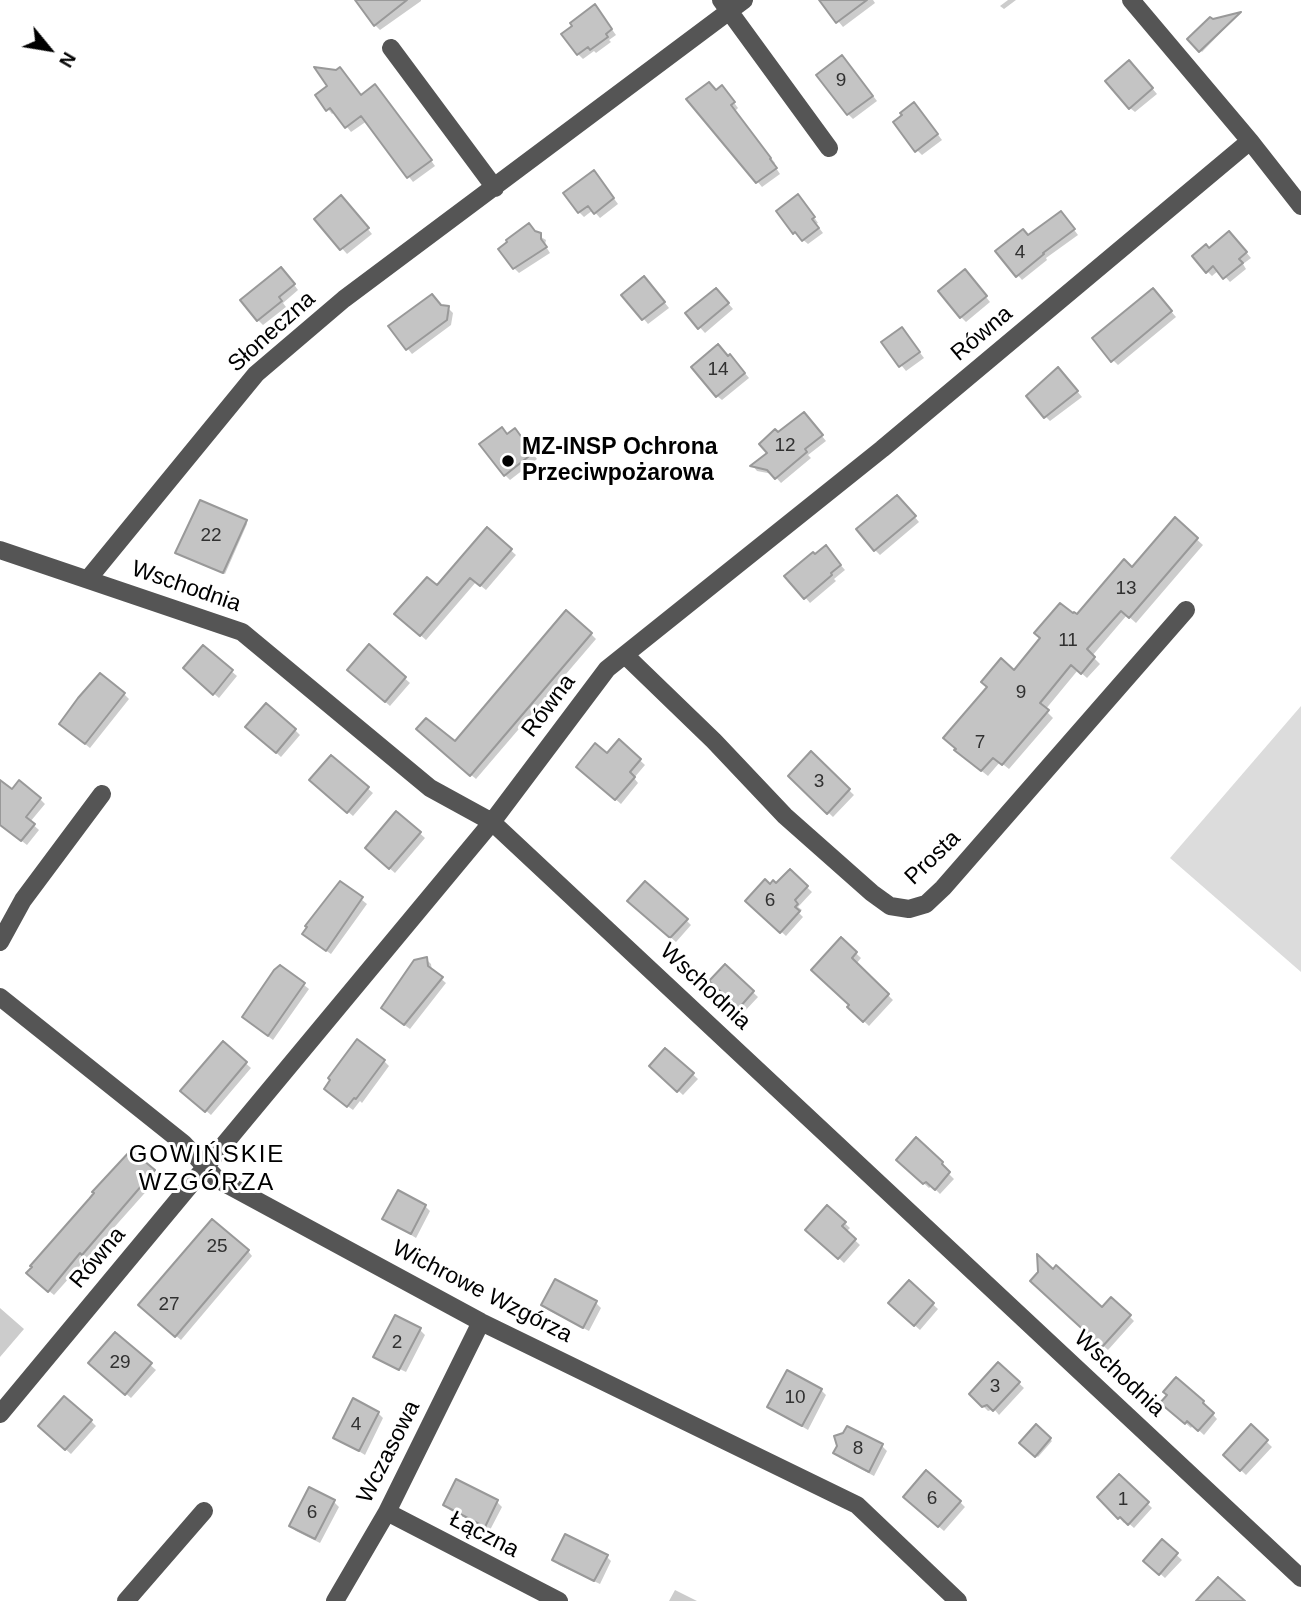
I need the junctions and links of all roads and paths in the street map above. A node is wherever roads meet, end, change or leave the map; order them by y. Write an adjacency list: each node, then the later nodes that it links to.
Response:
1 (1131, 0): 4 (street)
2 (732, 4): 5 (street, Słoneczna); 6 (street, Słoneczna)
3 (391, 48): 6 (street)
4 (1250, 141): 7 (street); 11 (street, Równa)
5 (829, 148)
6 (495, 188): 9 (street, Słoneczna)
7 (1301, 206)
8 (0, 550): 9 (street, Wschodnia)
9 (88, 579): 13 (street, Wschodnia)
10 (1186, 610): 11 (street, Prosta)
11 (625, 655): 13 (street, Równa)
12 (102, 794): 14 (street)
13 (492, 822): 16 (street, Równa); 21 (street, Wschodnia)
14 (0, 942)
15 (0, 997): 16 (street, Wichrowe Wzgórza)
16 (206, 1167): 17 (street, Wichrowe Wzgórza); 18 (street, Równa)
17 (481, 1322): 20 (street, Wczasowa); 25 (street, Wichrowe Wzgórza)
18 (0, 1414)
19 (204, 1511): 22 (street)
20 (387, 1513): 23 (street, Wczasowa); 24 (street, Łączna)
21 (1301, 1578)
22 (126, 1601)
23 (335, 1601)
24 (559, 1601)
25 (958, 1601)

